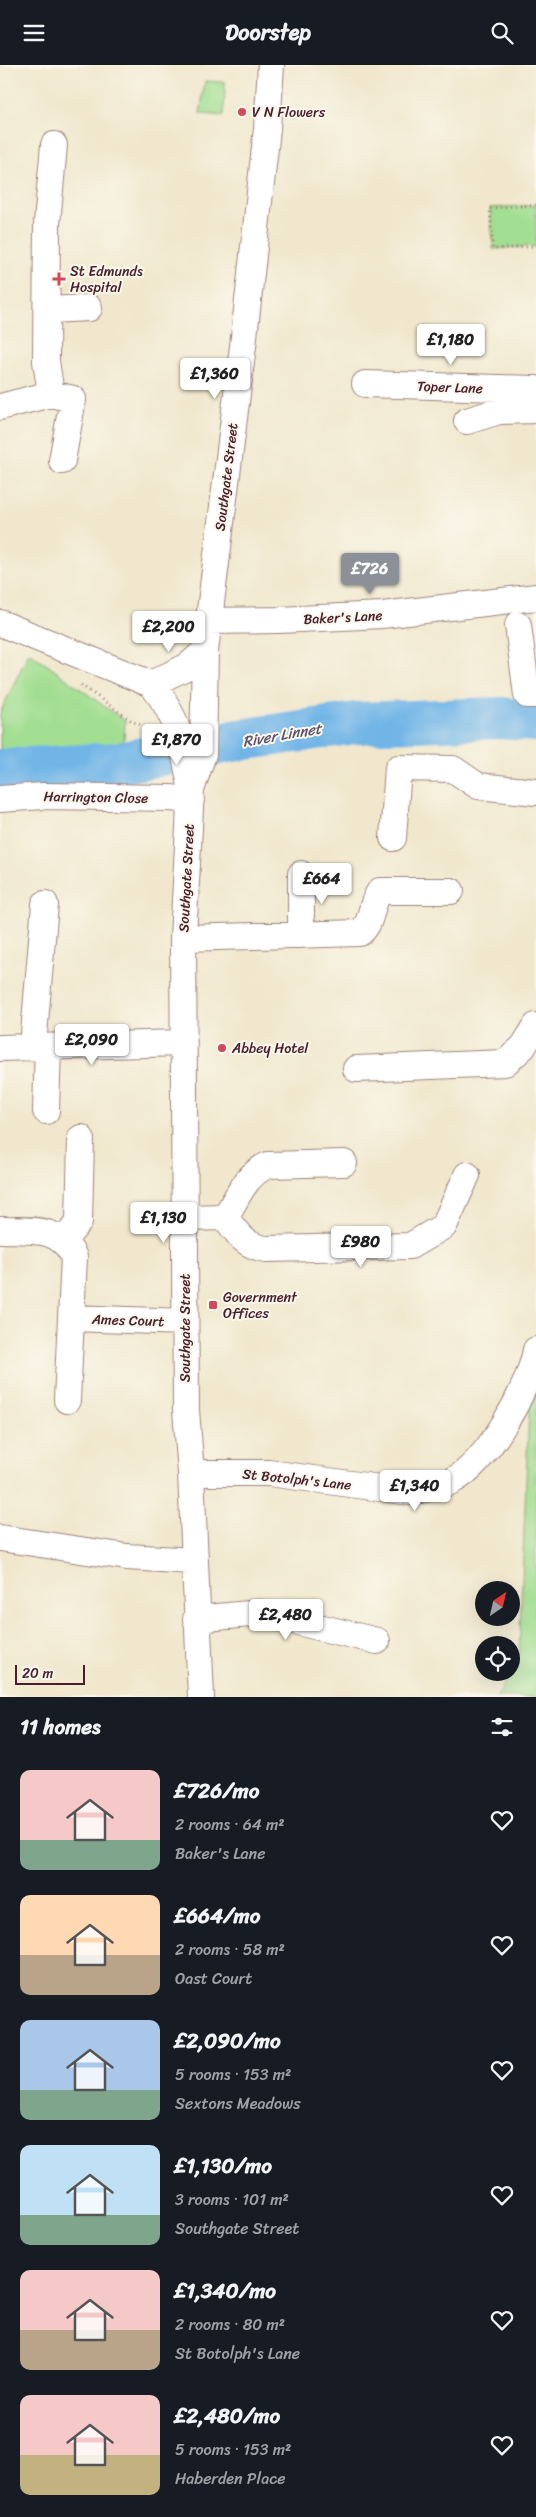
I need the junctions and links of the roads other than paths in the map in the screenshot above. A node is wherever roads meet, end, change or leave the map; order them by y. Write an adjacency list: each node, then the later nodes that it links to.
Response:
1 (272, 65): 13 (street, Southgate Street)
2 (54, 145): 4 (street)
3 (89, 308): 4 (street)
4 (48, 310): 7 (street)
5 (364, 384): 6 (street, Toper Lane)
6 (536, 389)
7 (51, 394): 8 (street); 11 (street)
8 (0, 407)
9 (536, 410): 10 (street, Toper Lane)
10 (467, 421)
11 (62, 461)
12 (536, 597): 13 (street, Baker's Lane)
13 (208, 621): 16 (street, Southgate Street)
14 (0, 623): 17 (street)
15 (518, 625): 18 (street)
16 (205, 651): 17 (street); 19 (street, Southgate Street)
17 (151, 684): 19 (street)
18 (536, 695)
19 (193, 748): 21 (street, Southgate Street)
20 (536, 792): 23 (street)
21 (191, 795): 22 (street, Harrington Close); 28 (street, Southgate Street)
22 (0, 799)
23 (393, 838)
24 (301, 874): 27 (street)
25 (451, 891): 27 (street)
26 (45, 904): 31 (street)
27 (301, 935): 28 (street)
28 (183, 939): 30 (street, Southgate Street)
29 (536, 1026): 33 (street)
30 (182, 1043): 31 (street); 39 (street, Southgate Street)
31 (40, 1047): 32 (street); 34 (street)
32 (0, 1048)
33 (356, 1069)
34 (46, 1111)
35 (82, 1138): 41 (street)
36 (344, 1163): 38 (street)
37 (467, 1175): 38 (street)
38 (225, 1217): 39 (street)
39 (184, 1218): 43 (street, Southgate Street)
40 (0, 1230): 41 (street)
41 (63, 1241): 42 (street)
42 (71, 1318): 43 (street, Ames Court); 45 (street)
43 (185, 1322): 46 (street, Southgate Street)
44 (536, 1350): 46 (street, St Botolph's Lane)
45 (67, 1400)
46 (191, 1473): 48 (street, Southgate Street)
47 (0, 1538): 48 (street)
48 (194, 1561): 49 (street, Southgate Street)
49 (196, 1619): 50 (street); 51 (street, Southgate Street)
50 (377, 1641)
51 (201, 1697)

